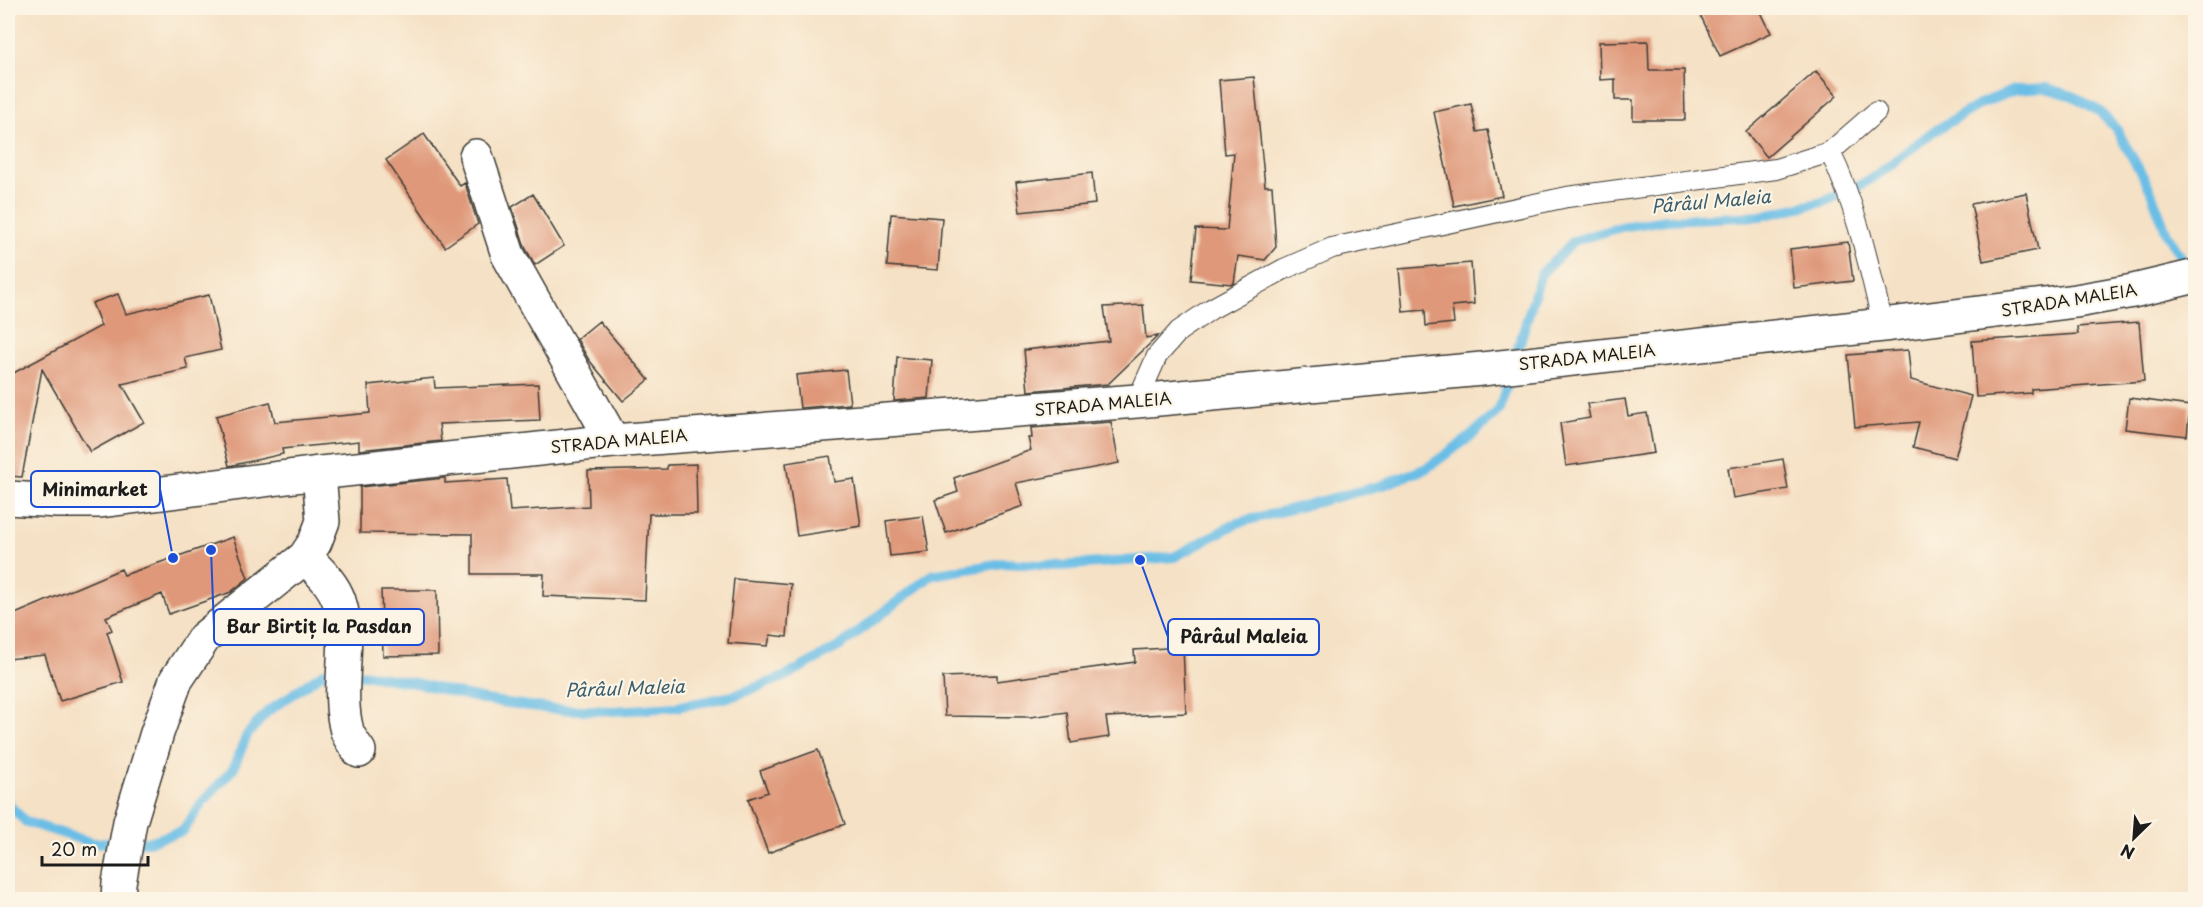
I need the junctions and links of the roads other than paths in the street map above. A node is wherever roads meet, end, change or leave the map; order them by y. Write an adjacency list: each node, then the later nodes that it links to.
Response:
1 (1876, 112): 2 (lane)
2 (1830, 153): 5 (lane); 6 (lane)
3 (476, 156): 7 (main road)
4 (2196, 276): 5 (main road, STRADA MALEIA)
5 (1883, 325): 6 (main road, STRADA MALEIA)
6 (1137, 401): 7 (main road, STRADA MALEIA)
7 (613, 441): 8 (main road, STRADA MALEIA)
8 (319, 473): 9 (main road, STRADA MALEIA); 10 (main road)
9 (8, 498)
10 (305, 557): 11 (main road); 12 (main road)
11 (359, 751)
12 (118, 891)

